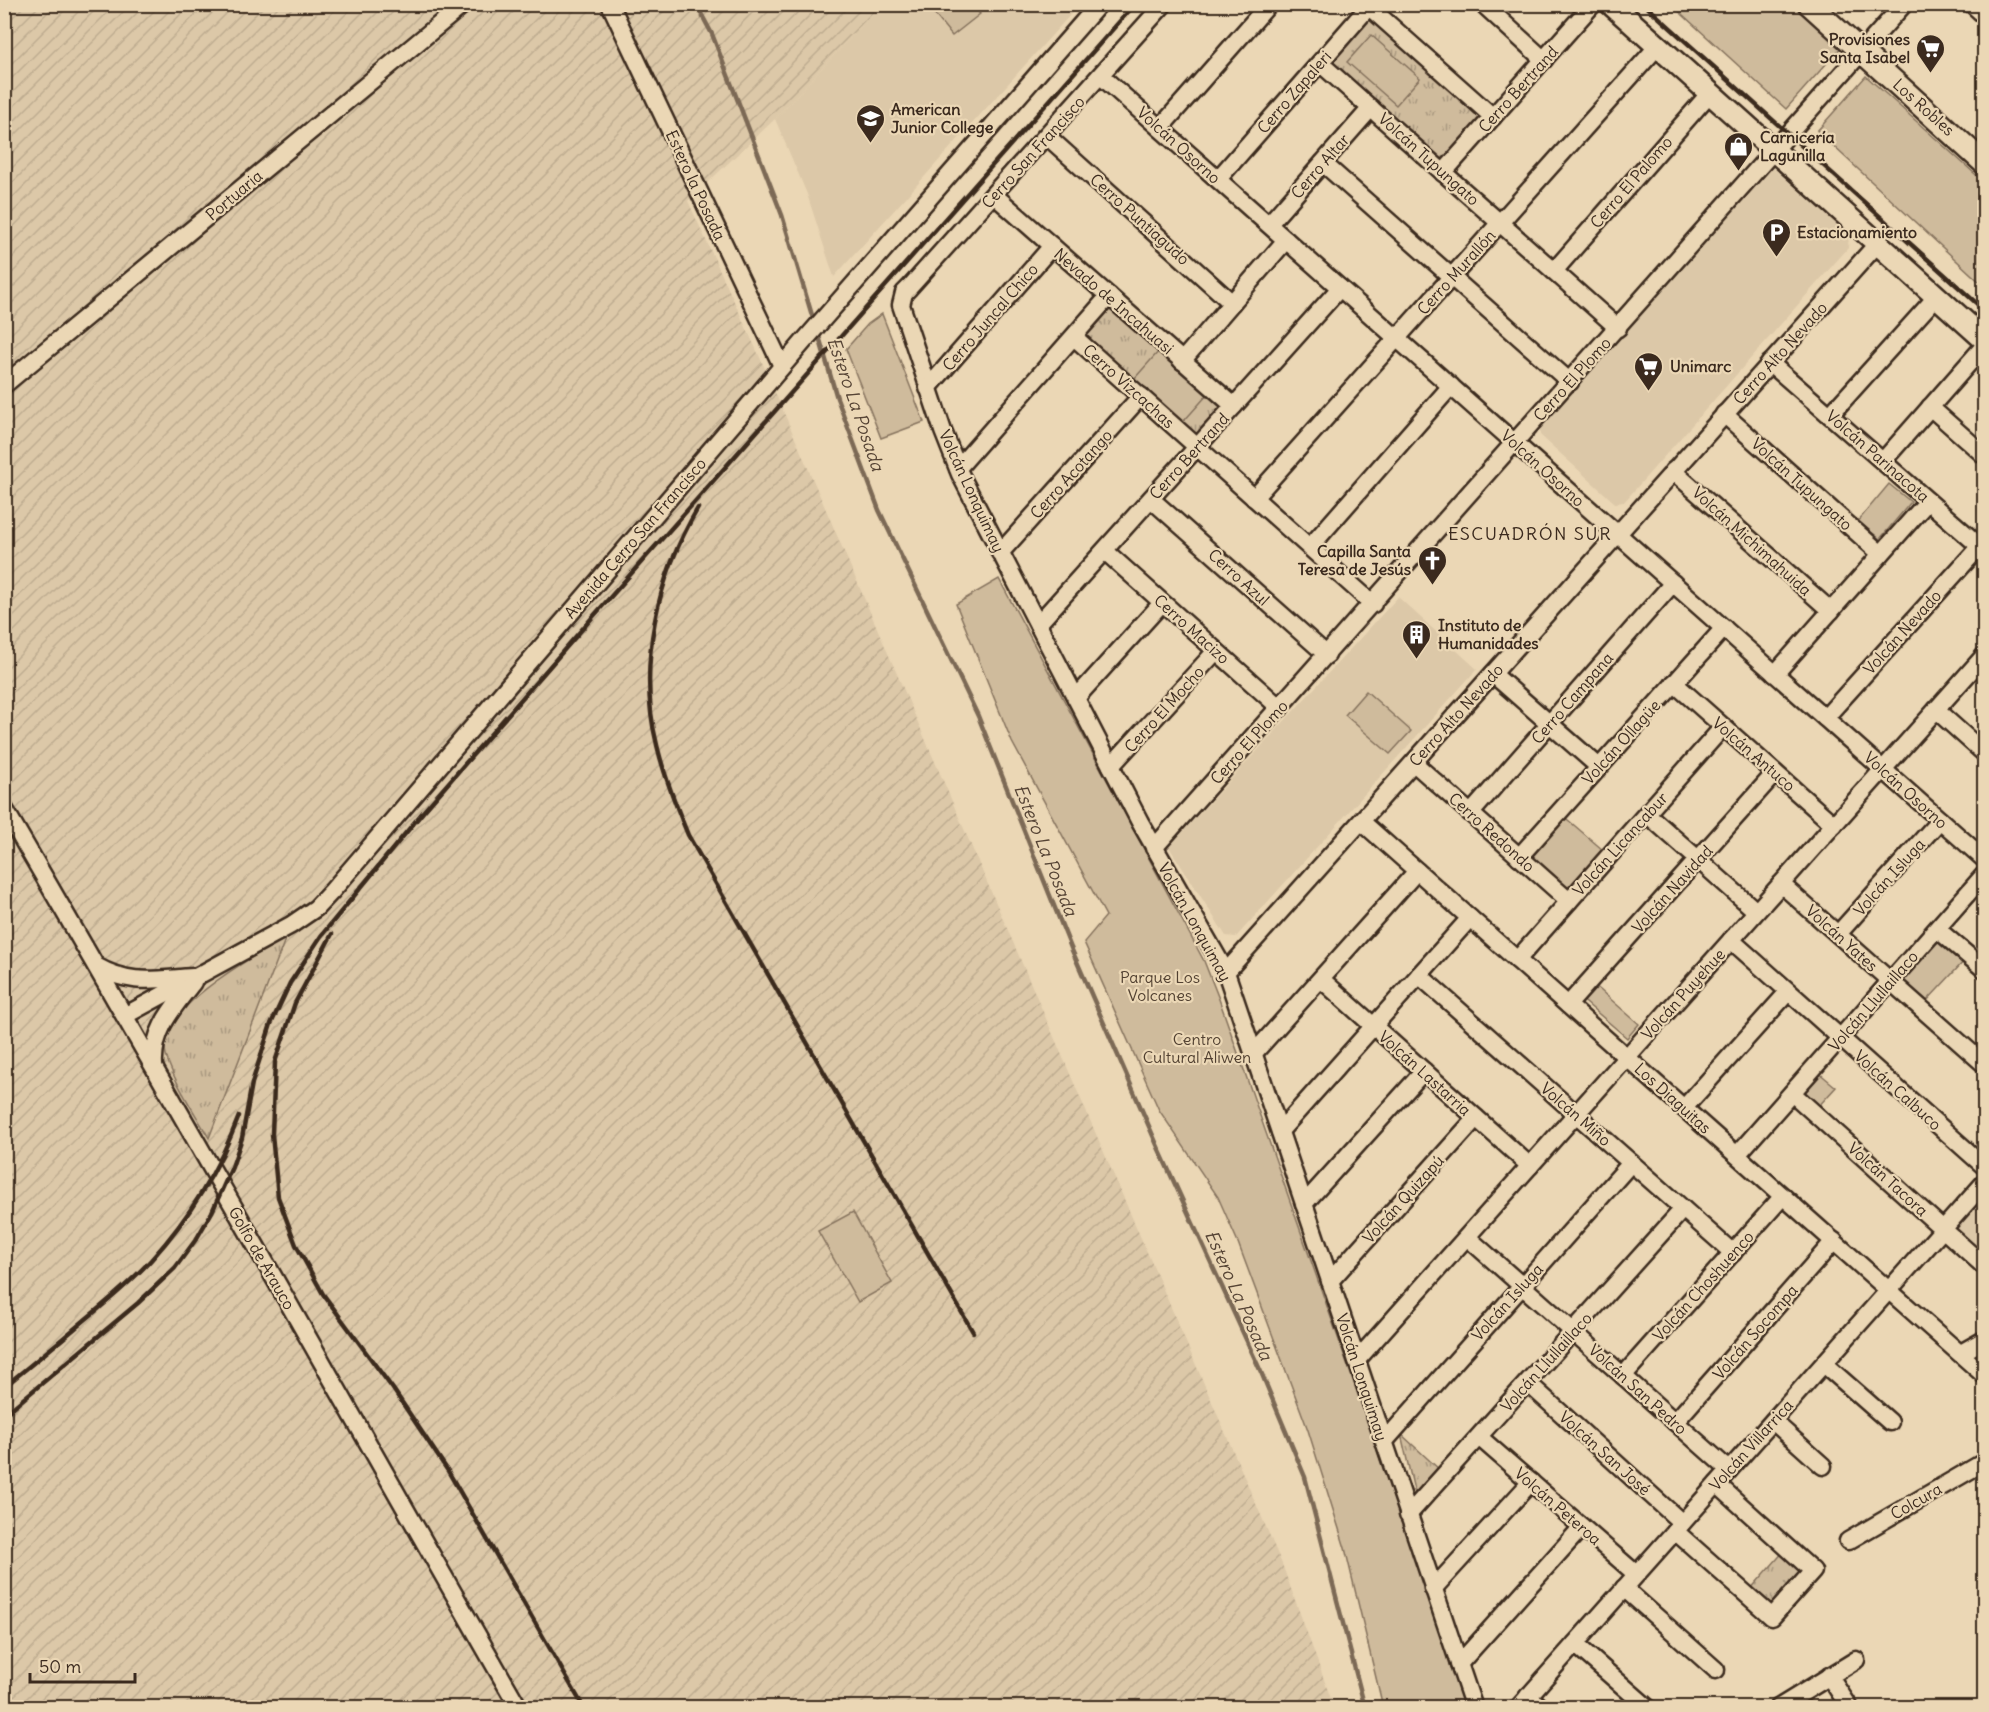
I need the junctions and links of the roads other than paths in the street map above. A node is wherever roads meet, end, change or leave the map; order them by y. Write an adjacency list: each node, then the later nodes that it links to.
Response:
1 (464, 4): 51 (street, Portuaria)
2 (610, 4): 49 (street, Estero la Posada)
3 (1099, 4): 49 (street, Avenida Cerro San Francisco)
4 (1164, 4): 18 (street, Cerro San Francisco)
5 (1269, 4): 22 (street)
6 (1483, 4): 16 (street)
7 (1593, 4): 16 (street, Cerro Bertrand)
8 (1611, 4): 14 (main road)
9 (1809, 4): 15 (main road, Los Robles)
10 (1904, 4): 15 (street, Cerro El Plomo)
11 (1972, 4): 13 (street)
12 (1369, 5): 17 (street, Cerro Zapaleri); 21 (street)
13 (1984, 15)
14 (1657, 47): 19 (main road); 30 (street, Cerro Murallón)
15 (1862, 52): 24 (street, Cerro El Plomo); 26 (main road, Los Robles)
16 (1544, 60): 21 (street, Cerro Bertrand)
17 (1320, 63): 20 (street, Volcán Tupungato); 28 (street, Cerro Zapaleri)
18 (1101, 75): 22 (street, Volcán Osorno); 23 (street, Cerro San Francisco)
19 (1709, 94): 24 (main road); 35 (street, Cerro El Palomo)
20 (1371, 108): 25 (street, Cerro Altar); 27 (street, Volcán Tupungato)
21 (1493, 117): 27 (street, Cerro Bertrand)
22 (1160, 128): 28 (street, Volcán Osorno)
23 (1047, 136): 29 (street, Cerro San Francisco); 41 (street, Cerro Puntiagudo)
24 (1774, 152): 33 (main road); 42 (street, Cerro El Plomo)
25 (1323, 163): 31 (street, Cerro Altar); 36 (street)
26 (1984, 163)
27 (1443, 172): 30 (street, Volcán Tupungato)
28 (1218, 179): 31 (street, Volcán Osorno)
29 (994, 195): 34 (street, Nevado de Incahuasi); 40 (street, Cerro San Francisco)
30 (1500, 223): 35 (street, Volcán Tupungato); 36 (street, Cerro Murallón)
31 (1269, 224): 32 (street, Volcán Osorno)
32 (1286, 240): 37 (street, Volcán Osorno); 41 (street)
33 (1878, 243): 39 (main road); 48 (street, Cerro Alto Nevado)
34 (1052, 246): 38 (street, Nevado de Incahuasi); 53 (street, Cerro Juncal Chico)
35 (1554, 271): 42 (street, Volcán Tupungato)
36 (1452, 277): 44 (street, Cerro Murallón); 50 (street)
37 (1340, 288): 44 (street, Volcán Osorno); 55 (street, Cerro Bertrand)
38 (1109, 296): 43 (street); 47 (street, Nevado de Incahuasi)
39 (1936, 296): 45 (main road); 58 (street)
40 (902, 299): 53 (street, Volcán Lonquimay)
41 (1232, 303): 47 (street)
42 (1618, 328): 50 (street, Cerro El Plomo)
43 (1074, 337): 54 (street, Cerro Vizcachas); 63 (street)
44 (1397, 338): 52 (street, Volcán Osorno); 65 (street, Cerro Murallón)
45 (1984, 339)
46 (1984, 346): 56 (street)
47 (1182, 361): 55 (street, Nevado de Incahuasi)
48 (1770, 363): 57 (street, Cerro Alto Nevado); 58 (street, Volcán Parinacota)
49 (782, 366): 122 (street, Avenida Cerro San Francisco)
50 (1570, 382): 59 (street, Cerro El Plomo)
51 (4, 385)
52 (1451, 386): 59 (street, Volcán Osorno); 69 (street)
53 (928, 388): 63 (street, Volcán Lonquimay)
54 (1141, 396): 60 (street, Cerro Vizcachas); 72 (street, Cerro Acotango)
55 (1234, 406): 60 (street, Cerro Bertrand)
56 (1930, 407): 61 (street); 62 (street)
57 (1724, 414): 64 (street, Cerro Alto Nevado); 73 (street, Volcán Tupungato)
58 (1830, 415): 62 (street, Volcán Parinacota)
59 (1516, 444): 68 (street, Volcán Osorno); 76 (street, Cerro El Plomo)
60 (1197, 447): 65 (street, Cerro Vizcachas); 66 (street, Cerro Bertrand)
61 (1984, 455)
62 (1883, 461): 67 (street, Volcán Parinacota)
63 (958, 468): 72 (street, Volcán Lonquimay)
64 (1673, 471): 68 (street, Cerro Alto Nevado); 77 (street, Volcán Michimahuida)
65 (1254, 498): 69 (street, Cerro Vizcachas)
66 (1151, 499): 71 (street, Cerro Bertrand); 81 (street, Cerro Azul)
67 (1928, 501): 70 (street, Volcán Parinacota); 73 (street)
68 (1617, 534): 74 (street, Volcán Osorno); 83 (street, Cerro Alto Nevado)
69 (1310, 547): 76 (street, Cerro Vizcachas)
70 (1982, 548): 89 (street, Volcán Nevado)
71 (1105, 550): 75 (street, Cerro Macizo); 78 (street, Cerro Bertrand)
72 (1000, 553): 78 (street, Volcán Lonquimay)
73 (1881, 554): 77 (street)
74 (1673, 583): 79 (street, Volcán Osorno); 90 (street, Cerro Campana)
75 (1162, 603): 80 (street, Cerro Macizo); 86 (street)
76 (1373, 604): 81 (street, Cerro El Plomo)
77 (1831, 610): 84 (street)
78 (1038, 624): 86 (street, Volcán Lonquimay)
79 (1724, 628): 84 (street, Volcán Osorno); 85 (street, Volcán Ollagüe)
80 (1216, 651): 87 (street, Cerro Macizo); 94 (street, Cerro El Mocho)
81 (1327, 655): 87 (street, Cerro El Plomo)
82 (1984, 656): 88 (street, Volcán Puyehue)
83 (1493, 674): 90 (street); 93 (street, Cerro Alto Nevado)
84 (1775, 674): 89 (street, Volcán Osorno)
85 (1674, 684): 91 (street, Volcán Antuco); 95 (street, Volcán Ollagüe)
86 (1076, 698): 94 (street, Volcán Lonquimay)
87 (1280, 708): 104 (street, Cerro El Plomo)
88 (1936, 710): 92 (street); 96 (street, Volcán Puyehue)
89 (1825, 718): 96 (street, Volcán Osorno)
90 (1550, 723): 95 (street); 99 (street, Cerro Campana)
91 (1723, 727): 97 (street, Volcán Antuco); 100 (street, Volcán Licancabur)
92 (1984, 753)
93 (1414, 763): 99 (street, Cerro Redondo); 102 (street, Cerro Alto Nevado)
94 (1111, 766): 104 (street, Volcán Lonquimay)
95 (1599, 767): 105 (street, Volcán Ollagüe)
96 (1883, 769): 101 (street, Volcán Osorno); 103 (street, Volcán Puyehue)
97 (1775, 773): 103 (street, Volcán Antuco); 107 (street, Volcán Navidad)
98 (4, 808): 118 (street, Golfo de Arauco)
99 (1471, 813): 105 (street, Cerro Redondo)
100 (1647, 814): 107 (street); 111 (street, Volcán Licancabur)
101 (1940, 820): 106 (street, Volcán Osorno); 115 (street, Volcán Isluga)
102 (1362, 822): 108 (street, Los Diaguitas); 120 (street, Cerro Alto Nevado)
103 (1834, 825): 110 (street, Volcán Puyehue)
104 (1154, 848): 120 (street, Volcán Lonquimay)
105 (1519, 856): 111 (street, Cerro Redondo)
106 (1984, 859)
107 (1698, 860): 112 (street); 126 (street, Volcán Navidad)
108 (1417, 871): 113 (street, Los Diaguitas); 123 (street)
109 (1984, 875): 114 (street, Volcán Llullaillaco)
110 (1781, 884): 112 (street, Volcán Puyehue); 115 (street, Volcán Yates)
111 (1569, 901): 117 (street, Volcán Licancabur)
112 (1756, 911): 116 (street, Volcán Puyehue)
113 (1470, 918): 117 (street, Los Diaguitas); 121 (street)
114 (1937, 928): 119 (street); 124 (street, Volcán Llullaillaco)
115 (1838, 934): 124 (street, Volcán Yates)
116 (1731, 940): 125 (street, Volcán Calbuco); 131 (street, Volcán Puyehue)
117 (1517, 960): 126 (street, Los Diaguitas)
118 (96, 966): 122 (street); 127 (street, Golfo de Arauco)
119 (1984, 969)
120 (1226, 972): 130 (street, Volcán Lonquimay)
121 (1419, 975): 128 (street); 137 (street, Volcán Miño)
122 (197, 977): 127 (street, Avenida Cerro San Francisco); 133 (street)
123 (1321, 979): 128 (street, Volcán Lastarria); 130 (street)
124 (1891, 981): 129 (street, Volcán Llullaillaco); 132 (street, Volcán Yates)
125 (1788, 992): 129 (street, Volcán Calbuco); 136 (street)
126 (1568, 1005): 131 (street, Los Diaguitas)
127 (126, 1015): 133 (street, Golfo de Arauco)
128 (1373, 1026): 134 (street, Volcán Lastarria); 139 (street)
129 (1840, 1038): 135 (street, Volcán Llullaillaco); 143 (street, Volcán Calbuco)
130 (1254, 1053): 139 (street, Volcán Lonquimay)
131 (1627, 1057): 136 (street, Los Diaguitas); 137 (street, Volcán Puyehue)
132 (1984, 1064)
133 (154, 1065): 187 (street, Golfo de Arauco)
134 (1424, 1071): 138 (street, Volcán Lastarria); 146 (street)
135 (1792, 1093): 140 (street, Volcán Llullaillaco); 148 (street, Volcán Tacora)
136 (1684, 1108): 140 (street, Los Diaguitas)
137 (1576, 1114): 141 (street, Volcán Miño); 142 (street, Volcán Puyehue)
138 (1476, 1118): 142 (street, Volcán Lastarria); 153 (street, Volcán Quizapú)
139 (1280, 1131): 146 (street, Volcán Lonquimay)
140 (1737, 1155): 145 (street, Los Diaguitas)
141 (1631, 1163): 147 (street, Volcán Miño); 154 (street, Volcán Isluga)
142 (1530, 1166): 149 (street, Volcán Puyehue)
143 (1984, 1166)
144 (1984, 1183): 148 (street, Volcán Villarrica)
145 (1783, 1196): 150 (street, Los Diaguitas); 151 (street, Volcán Choshuenco)
146 (1304, 1204): 153 (street, Volcán Lonquimay)
147 (1683, 1209): 151 (street, Volcán Miño); 156 (street, Volcán Llullaillaco)
148 (1944, 1229): 152 (street, Volcán Tacora); 155 (street, Volcán Villarrica)
149 (1467, 1237): 154 (street, Volcán San Pedro); 159 (street, Volcán Puyehue)
150 (1834, 1241): 155 (street, Los Diaguitas); 165 (street, Volcán Socompa)
151 (1733, 1253): 162 (street, Volcán Choshuenco)
152 (1984, 1266)
153 (1330, 1281): 159 (street, Volcán Lonquimay)
154 (1522, 1286): 156 (street, Volcán San Pedro); 168 (street, Volcán Isluga)
155 (1890, 1290): 158 (street, Los Diaguitas); 160 (street, Volcán Villarrica)
156 (1573, 1332): 162 (street, Volcán San Pedro); 163 (street, Volcán Llullaillaco)
157 (1984, 1340): 158 (street)
158 (1961, 1353): 161 (street, Los Diaguitas)
159 (1357, 1360): 168 (street, Volcán Lonquimay)
160 (1824, 1364): 164 (street, Volcán Villarrica); 166 (street)
161 (1984, 1375)
162 (1623, 1376): 165 (street, Volcán San Pedro)
163 (1527, 1383): 167 (street, Volcán Llullaillaco); 176 (street, Volcán San José)
164 (1773, 1421): 170 (street); 171 (street, Volcán Villarrica)
165 (1675, 1422): 171 (street, Volcán San Pedro)
166 (1890, 1422)
167 (1479, 1437): 172 (street, Volcán Peteroa); 174 (street, Volcán Llullaillaco)
168 (1384, 1442): 174 (street, Volcán Lonquimay)
169 (1984, 1462): 177 (street, Colcura)
170 (1824, 1466)
171 (1729, 1470): 173 (street, Volcán Villarrica)
172 (1531, 1482): 175 (street, Volcán Peteroa); 180 (street)
173 (1717, 1484): 176 (street, Volcán Villarrica); 176 (street, Volcán San José)
174 (1408, 1515): 180 (street, Volcán Lonquimay)
175 (1582, 1527): 178 (street, Volcán Peteroa); 183 (street)
176 (1679, 1527): 178 (street, Volcán Villarrica)
177 (1848, 1541)
178 (1636, 1574): 179 (street, Volcán Villarrica)
179 (1624, 1588): 181 (street, Volcán Villarrica); 184 (street)
180 (1433, 1589): 183 (street, Volcán Lonquimay)
181 (1575, 1644): 186 (street, Volcán Villarrica); 190 (street)
182 (1856, 1660): 185 (street)
183 (1459, 1664): 188 (street, Volcán Lonquimay)
184 (1716, 1670)
185 (1829, 1676): 191 (street); 192 (street)
186 (1523, 1702): 189 (street)
187 (519, 1707)
188 (1474, 1707)
189 (1542, 1707)
190 (1648, 1707)
191 (1778, 1707)
192 (1850, 1707)

